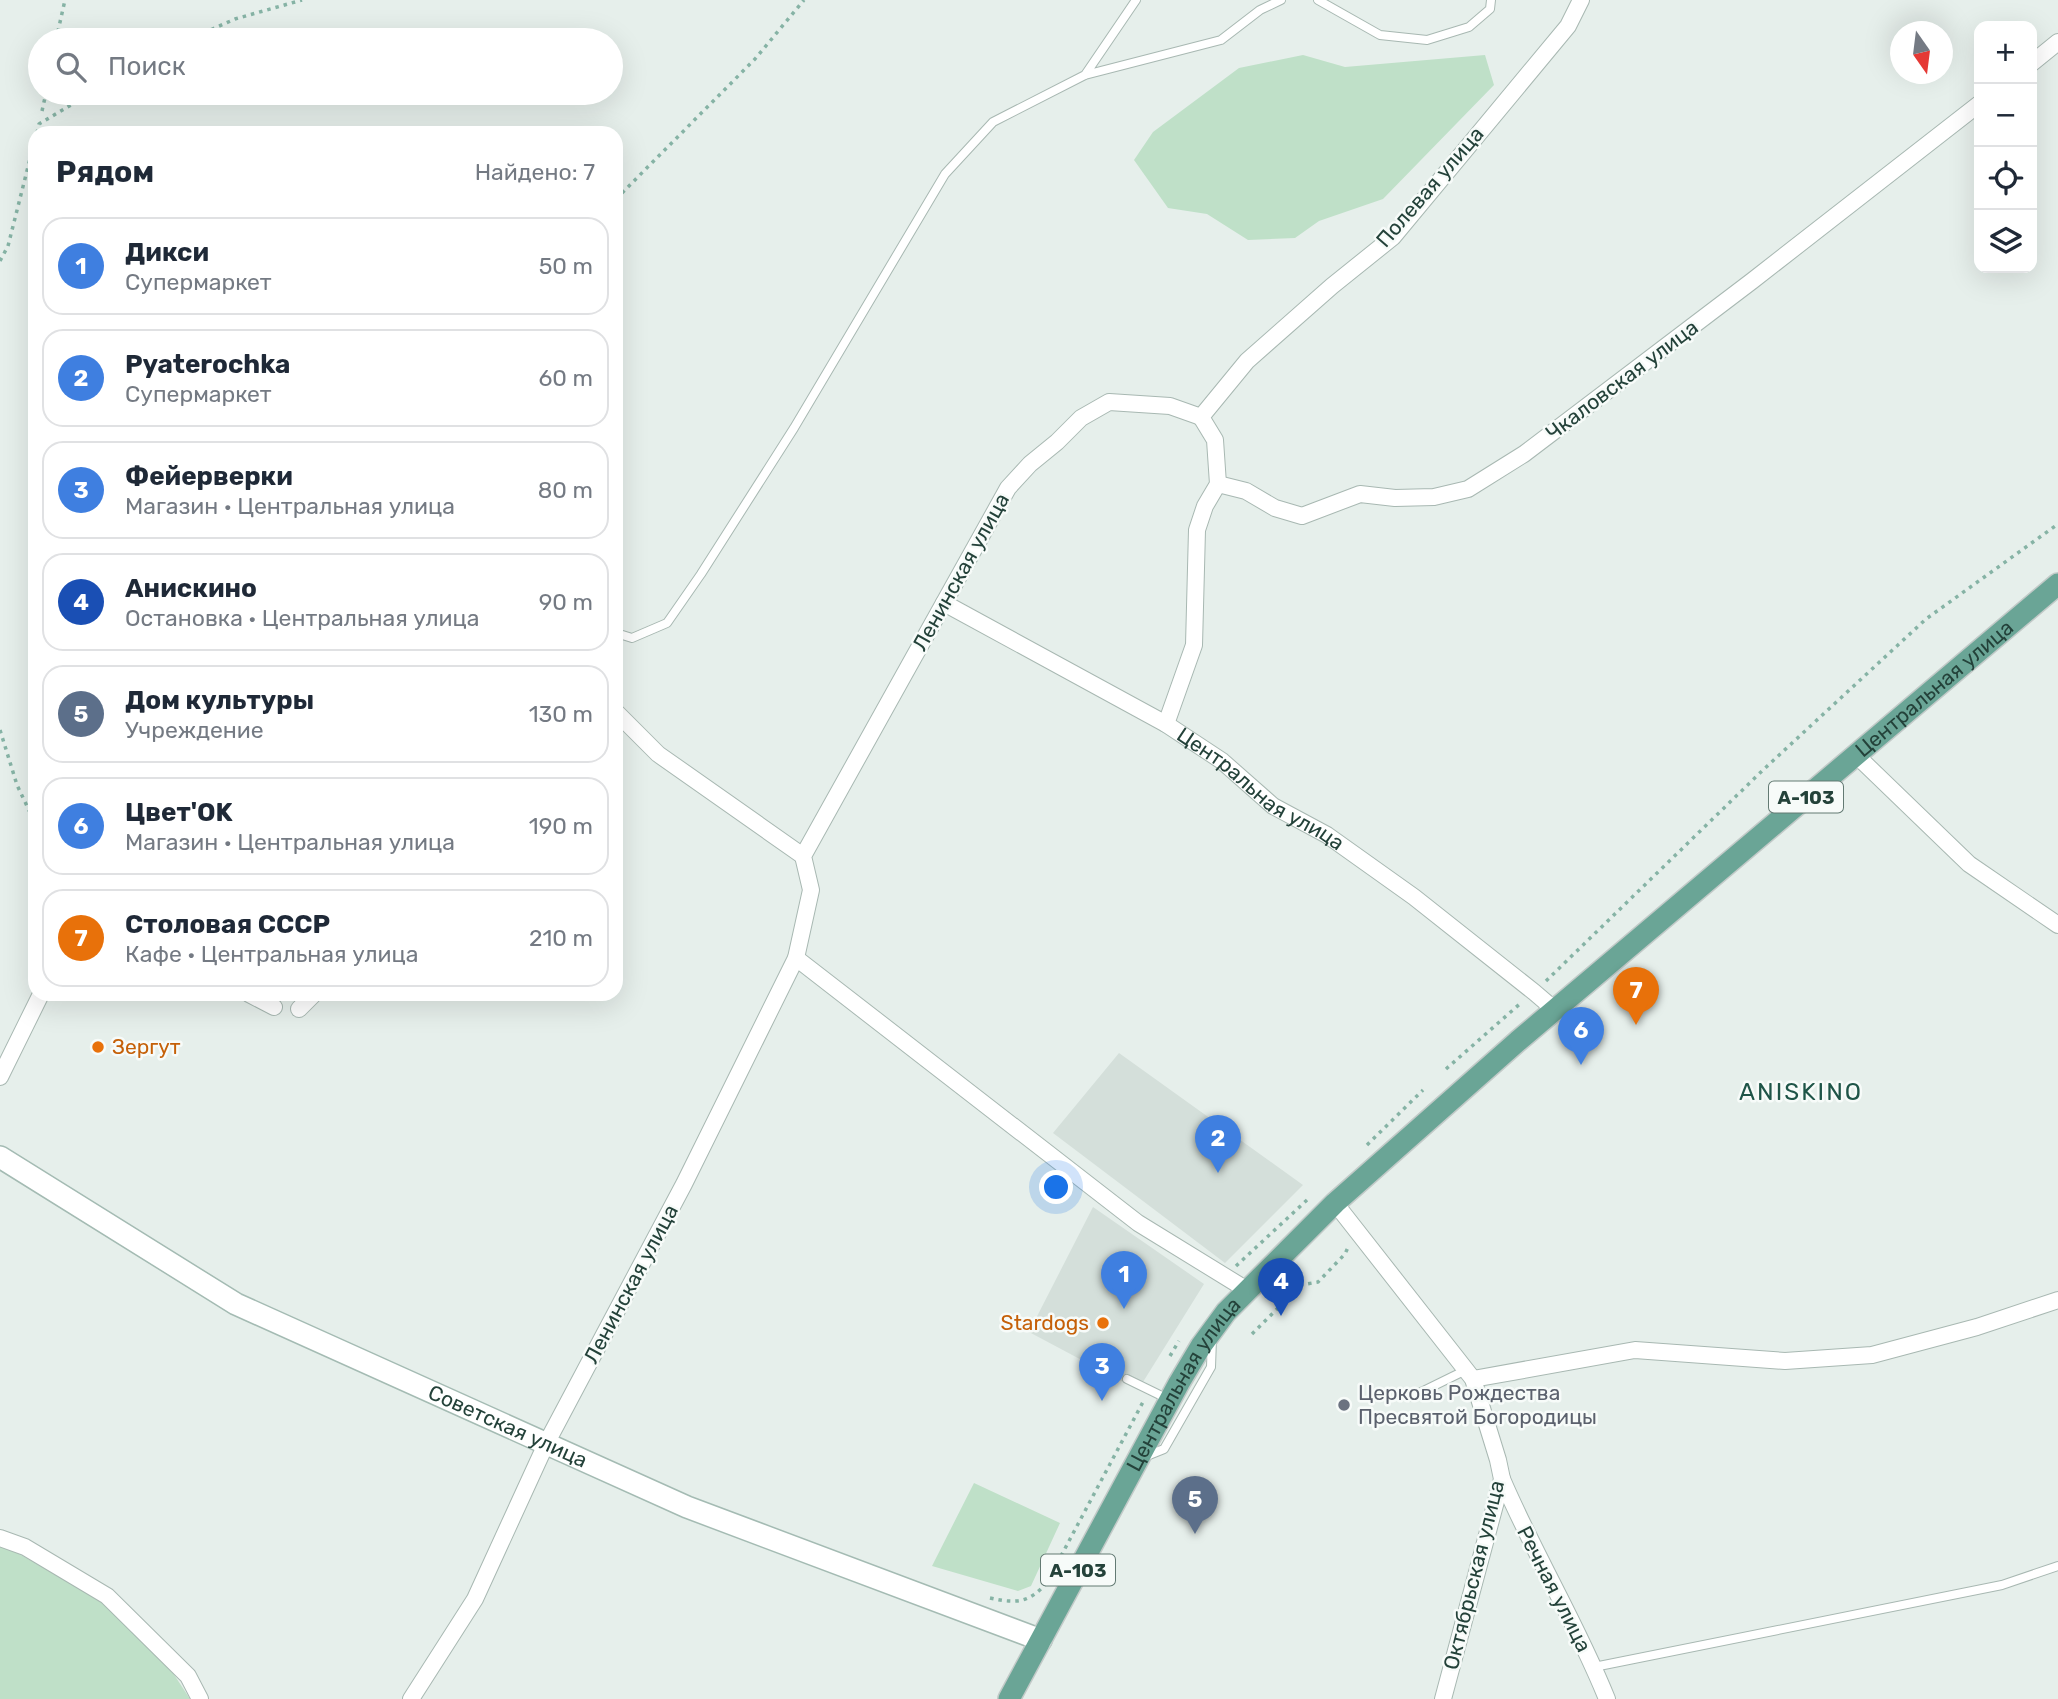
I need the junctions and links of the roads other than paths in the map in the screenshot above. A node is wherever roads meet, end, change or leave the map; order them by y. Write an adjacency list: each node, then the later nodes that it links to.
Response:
1 (1136, 0): 8 (lane)
2 (1281, 0): 8 (lane)
3 (1318, 0): 4 (lane)
4 (1491, 0)
5 (1581, 0): 10 (street, Полевая улица)
6 (2058, 42): 7 (street)
7 (2037, 59)
8 (1085, 75): 14 (lane)
9 (1974, 108): 11 (street, Чкаловская улица)
10 (1201, 417): 11 (street); 13 (street, Ленинская улица)
11 (1218, 484): 16 (street)
12 (2058, 584): 17 (main road, Центральная улица / А-103)
13 (944, 603): 16 (street, Центральная улица); 18 (street, Ленинская улица)
14 (623, 635)
15 (623, 719): 18 (street)
16 (1166, 724): 26 (street, Центральная улица)
17 (1856, 755): 19 (street); 26 (main road, Центральная улица / А-103)
18 (803, 856): 20 (street, Ленинская улица)
19 (2058, 925)
20 (796, 958): 30 (street); 37 (street, Ленинская улица)
21 (38, 1001): 27 (street)
22 (262, 1001): 24 (street)
23 (307, 1001): 25 (street)
24 (274, 1007)
25 (299, 1009)
26 (1555, 1010): 29 (main road, Центральная улица / А-103)
27 (0, 1077)
28 (0, 1157): 37 (main road, Советская улица)
29 (1335, 1203): 30 (main road, Центральная улица / А-103); 33 (street)
30 (1247, 1290): 32 (main road, Центральная улица / А-103)
31 (2058, 1300): 33 (street)
32 (1212, 1332): 36 (main road, Центральная улица / А-103); 38 (lane)
33 (1469, 1374): 35 (lane); 39 (street, Октябрьская улица)
34 (1127, 1379): 36 (lane)
35 (1411, 1397)
36 (1170, 1400): 38 (main road, Центральная улица / А-103)
37 (546, 1444): 42 (main road, Советская улица); 45 (street, Ленинская улица)
38 (1138, 1459): 42 (main road, Центральная улица / А-103)
39 (1502, 1479): 43 (street, Речная улица); 47 (street, Октябрьская улица)
40 (0, 1538): 44 (street)
41 (2058, 1566): 43 (lane)
42 (1041, 1640): 46 (main road, Центральная улица / А-103)
43 (1594, 1667): 48 (street, Речная улица)
44 (200, 1699)
45 (411, 1699)
46 (1009, 1699)
47 (1443, 1699)
48 (1607, 1699)

